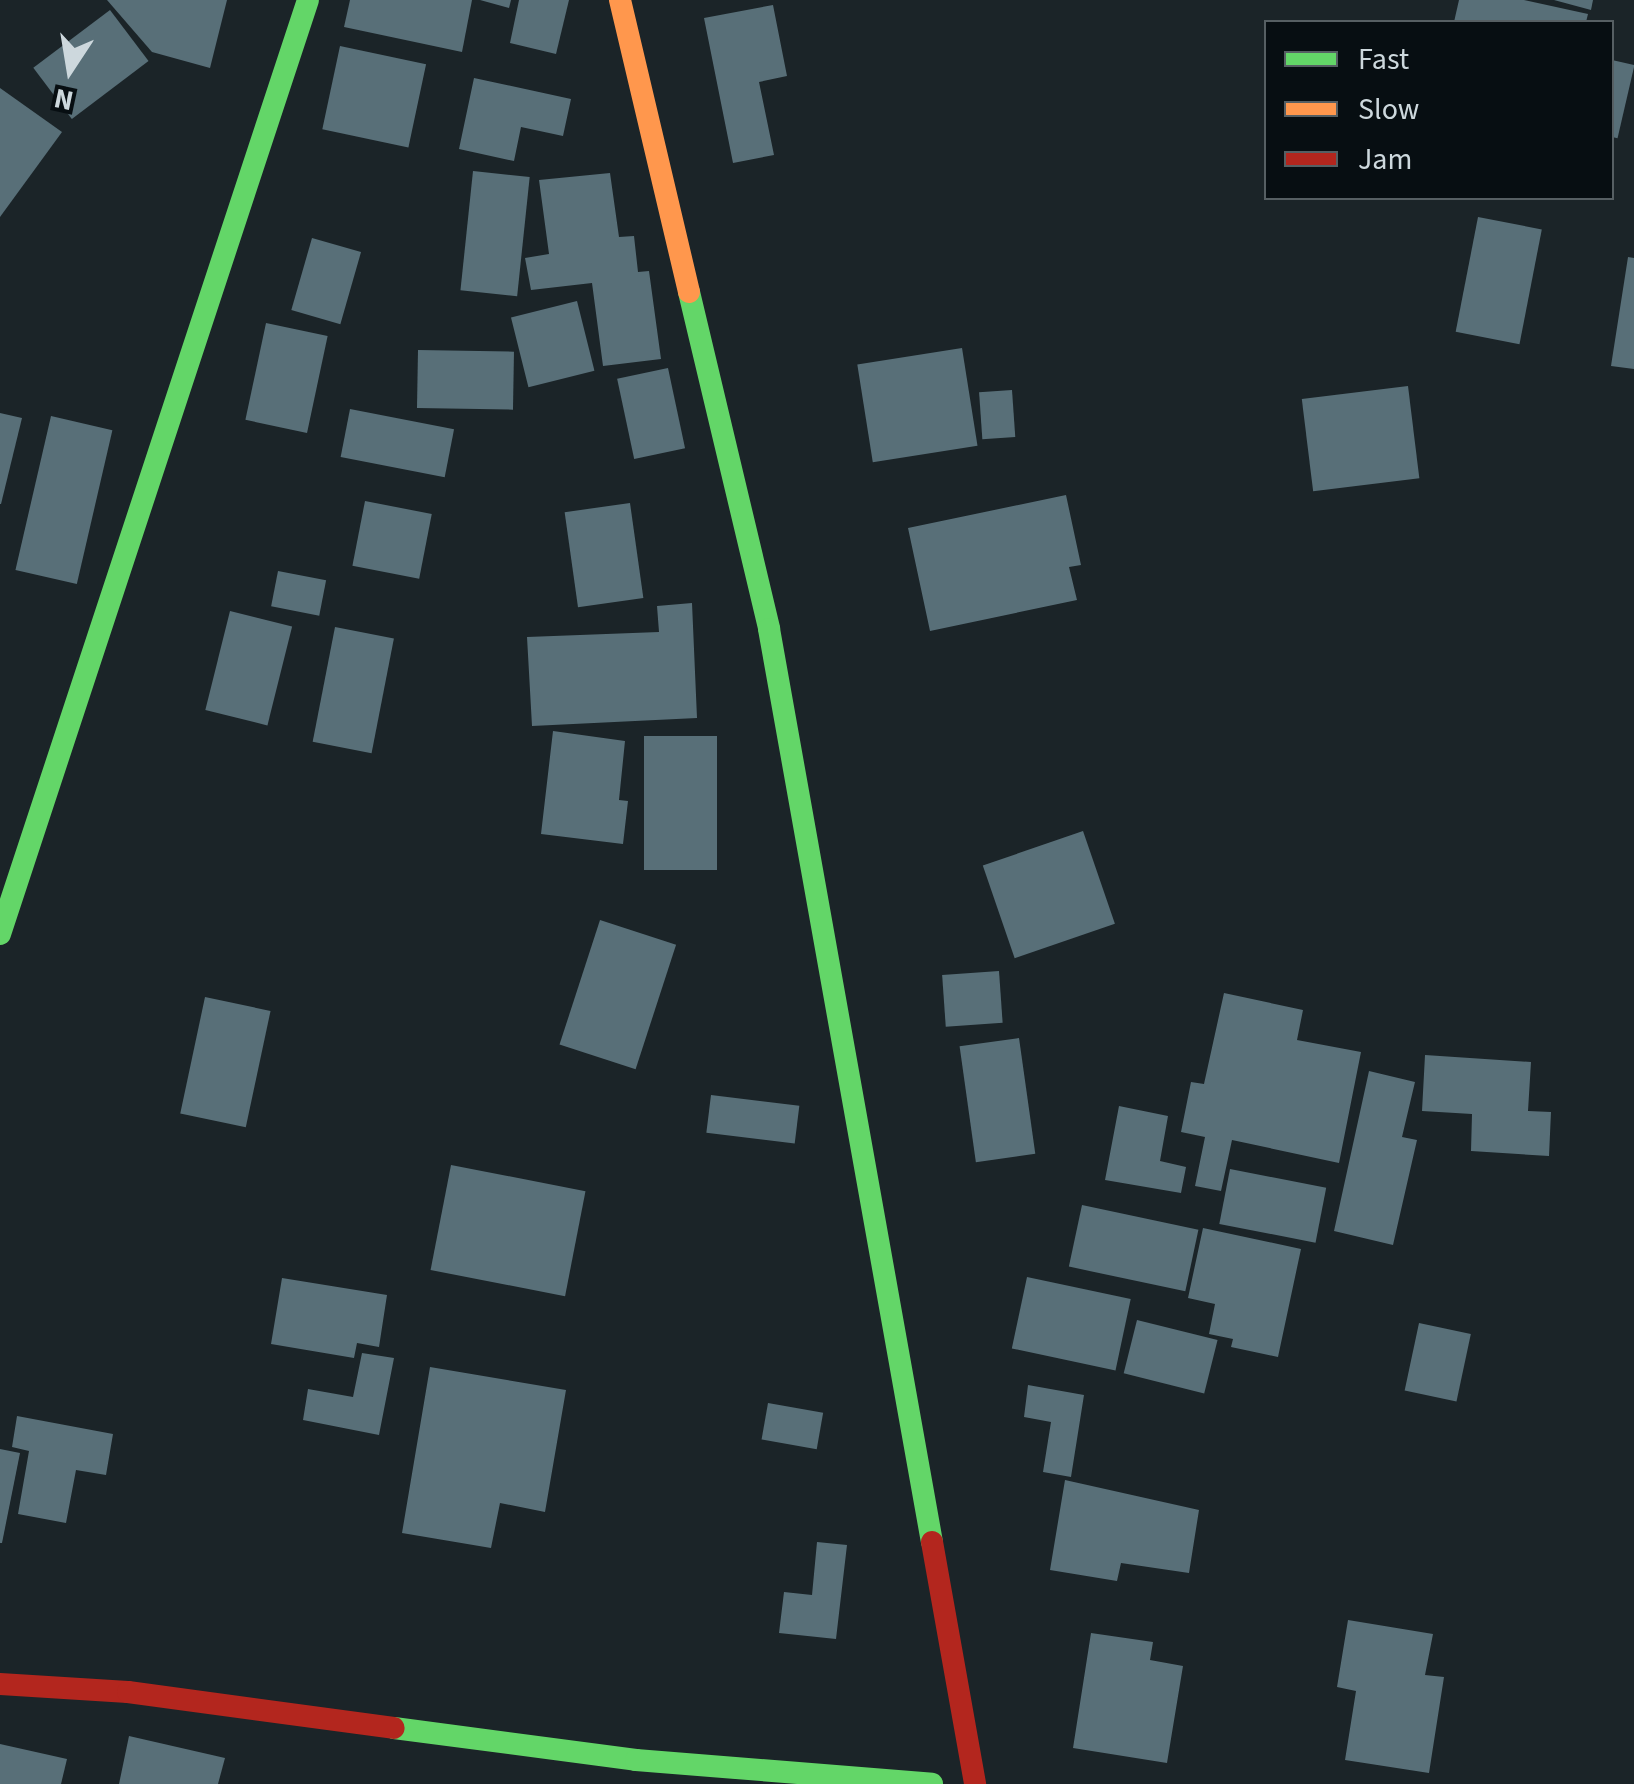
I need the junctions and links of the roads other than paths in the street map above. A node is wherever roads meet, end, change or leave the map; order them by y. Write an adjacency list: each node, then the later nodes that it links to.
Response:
1 (308, 0): 3 (street)
2 (620, 0): 6 (street)
3 (0, 934)
4 (0, 1684): 5 (street)
5 (932, 1784)
6 (975, 1784)

